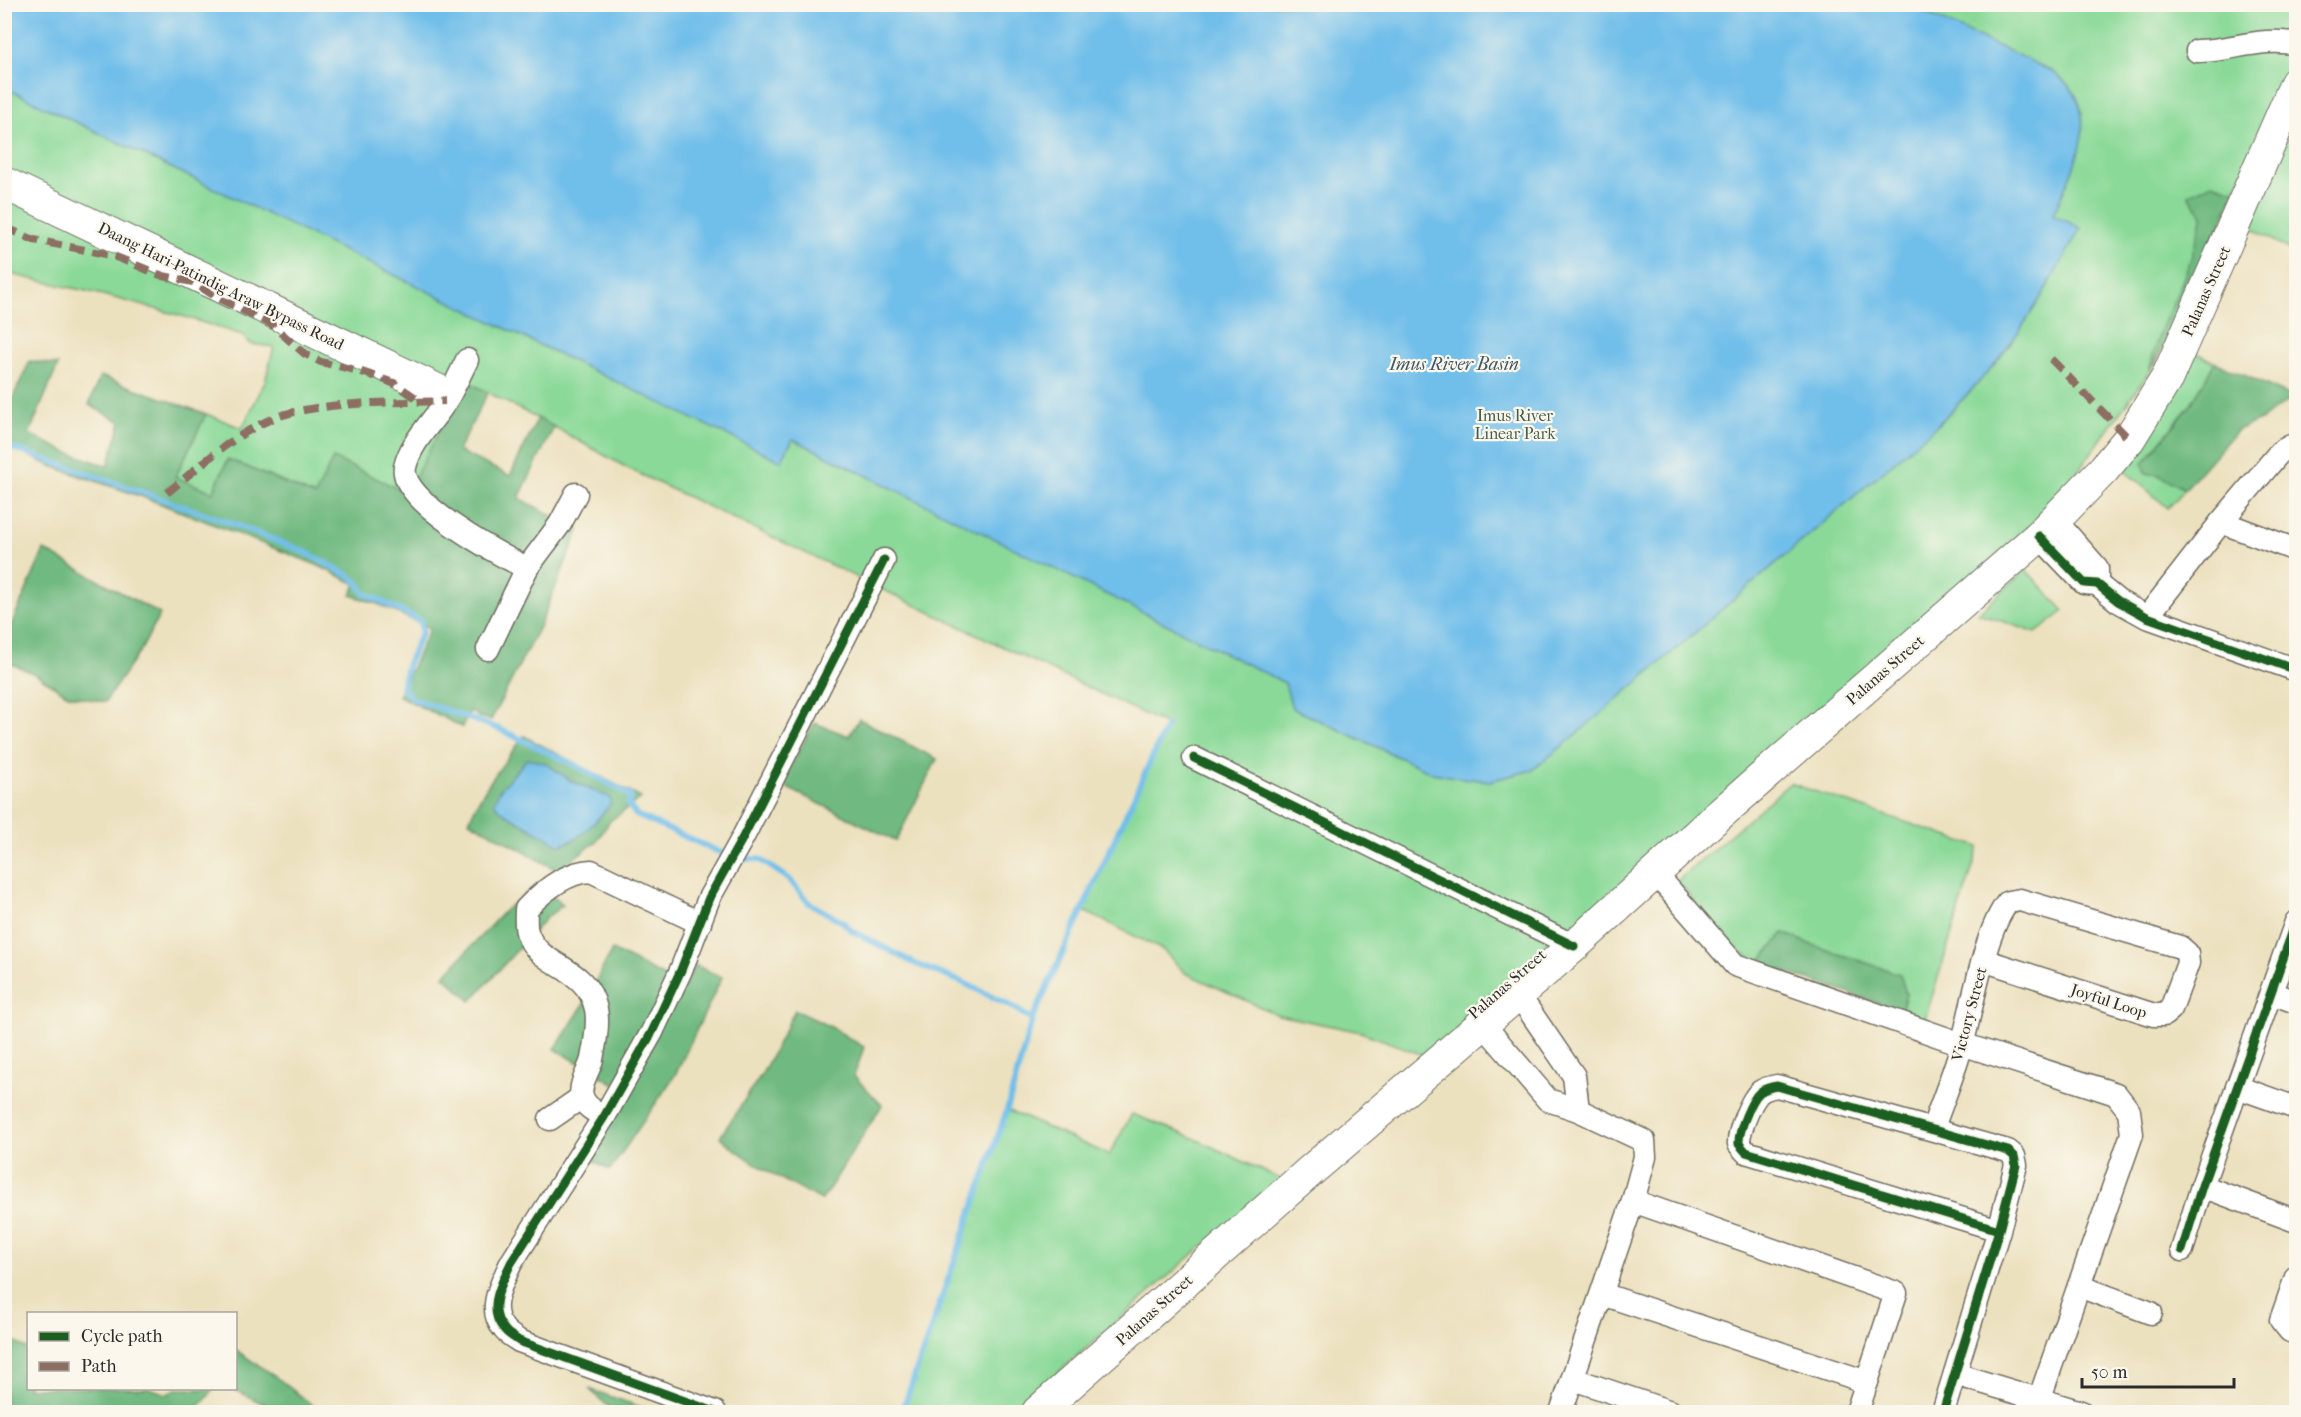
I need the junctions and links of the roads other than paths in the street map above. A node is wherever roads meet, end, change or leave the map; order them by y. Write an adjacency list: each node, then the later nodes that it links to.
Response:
1 (2296, 44): 2 (street)
2 (2197, 51)
3 (2296, 83): 10 (main road, Palanas Street)
4 (4, 183): 6 (main road, Daang Hari-Patindig Araw Bypass Road)
5 (467, 360): 13 (street)
6 (436, 390)
7 (2296, 447): 9 (street)
8 (576, 494): 13 (street)
9 (2221, 522): 11 (street); 14 (street)
10 (2047, 528): 14 (street); 18 (main road, Palanas Street)
11 (2296, 550)
12 (884, 560): 21 (street)
13 (527, 568): 15 (street)
14 (2147, 617): 16 (street)
15 (488, 649)
16 (2296, 670)
17 (1194, 758): 22 (street)
18 (1655, 873): 22 (main road, Palanas Street); 28 (street)
19 (2008, 902): 23 (street, Victory Street); 23 (street, Joyful Loop)
20 (2296, 922): 24 (street)
21 (700, 923): 30 (street); 33 (street)
22 (1574, 946): 25 (main road, Palanas Street)
23 (1983, 960): 28 (street, Victory Street)
24 (2271, 993): 26 (street); 29 (street)
25 (1518, 994): 27 (main road, Palanas Street); 32 (street)
26 (2296, 1002)
27 (1483, 1024): 32 (street); 51 (main road, Palanas Street)
28 (1962, 1044): 35 (street, Victory Street); 42 (street)
29 (2237, 1087): 31 (street); 36 (street)
30 (582, 1097): 33 (street); 34 (street)
31 (2296, 1108)
32 (1578, 1110): 37 (street)
33 (604, 1117): 50 (street)
34 (550, 1119)
35 (1933, 1128): 39 (street); 39 (street)
36 (2202, 1186): 38 (street); 40 (street)
37 (1633, 1201): 43 (street); 48 (street)
38 (2296, 1221)
39 (1999, 1230): 46 (street)
40 (2182, 1250)
41 (2296, 1277): 45 (street)
42 (2079, 1286): 44 (street); 49 (street)
43 (1602, 1294): 47 (street); 48 (street)
44 (2151, 1312)
45 (2296, 1333)
46 (1954, 1374): 49 (street); 55 (street)
47 (1573, 1379): 52 (street); 53 (street)
48 (1867, 1382): 54 (street)
49 (2039, 1400): 56 (street)
50 (715, 1413)
51 (1038, 1413)
52 (1561, 1413)
53 (1671, 1413)
54 (1857, 1413)
55 (1943, 1413)
56 (2081, 1413)

